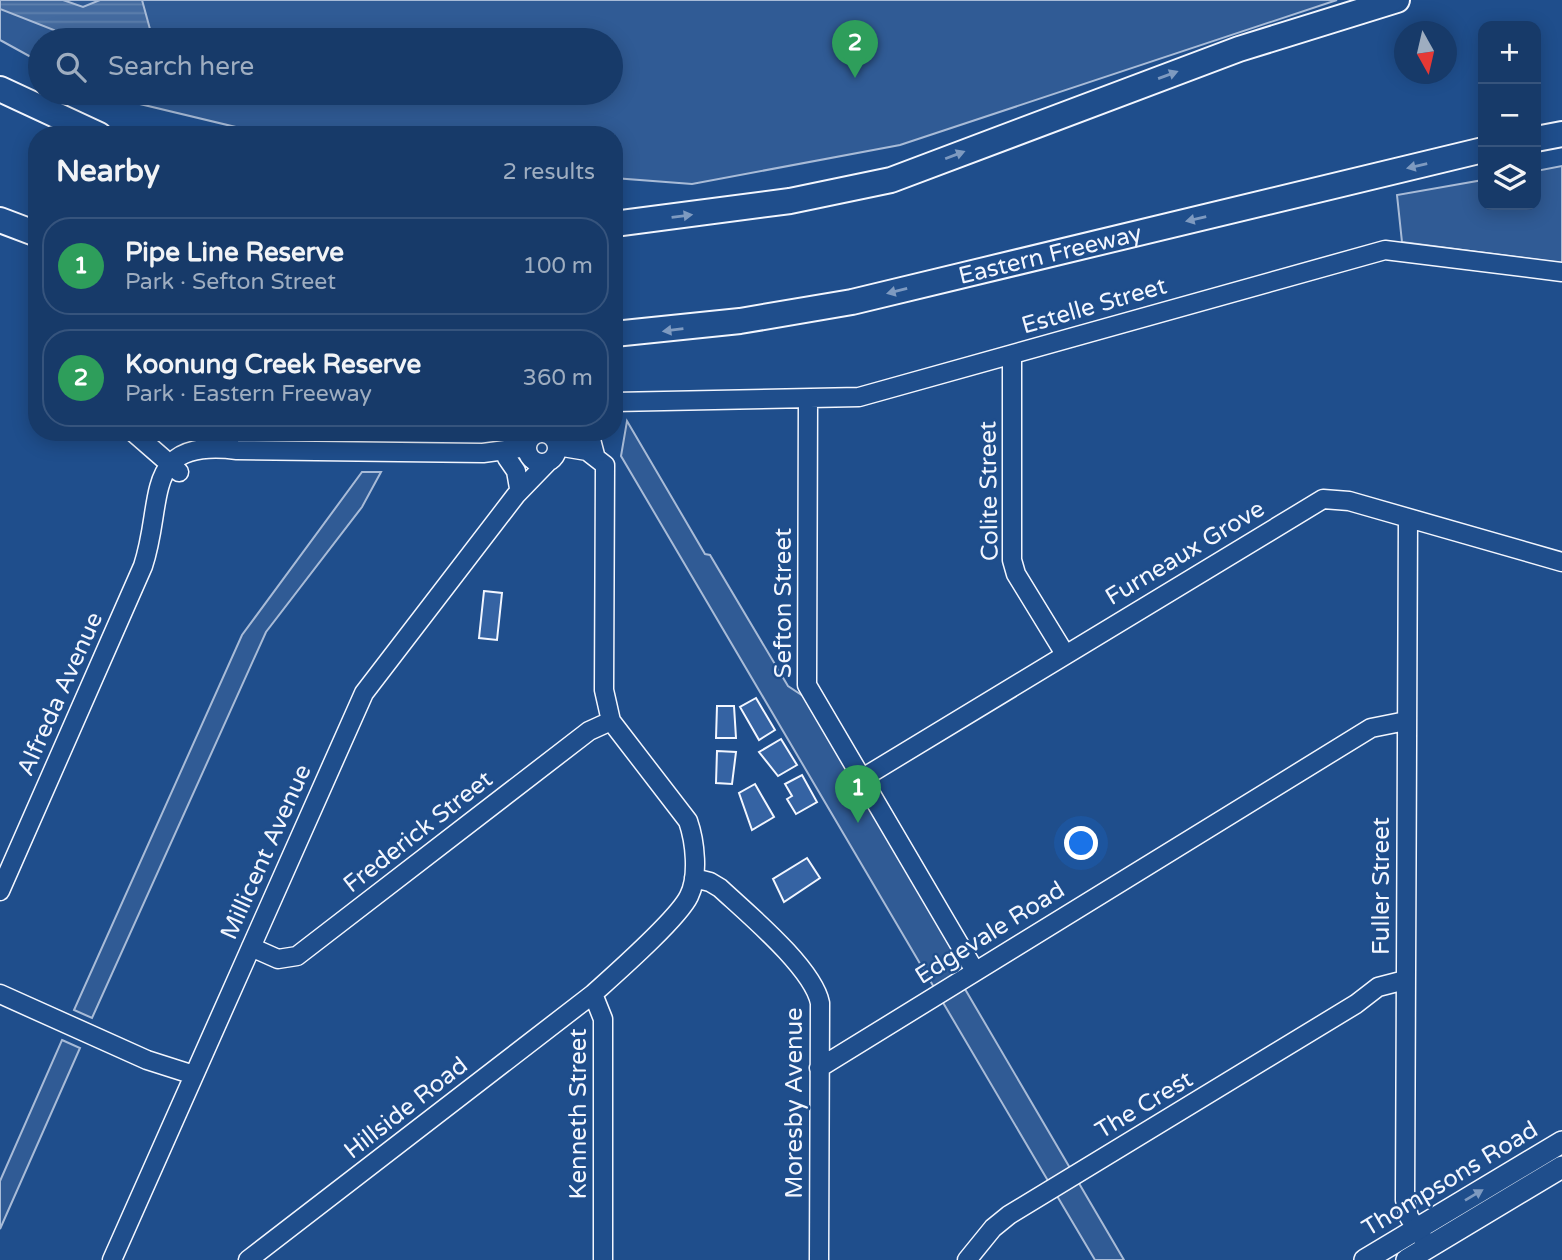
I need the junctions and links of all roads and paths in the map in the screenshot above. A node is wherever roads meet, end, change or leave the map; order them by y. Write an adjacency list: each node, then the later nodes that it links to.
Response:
1 (1397, 0): 10 (highway, one-way to 1)
2 (0, 89): 3 (highway)
3 (28, 102)
4 (34, 105): 5 (highway)
5 (80, 126)
6 (1562, 134): 7 (highway)
7 (1541, 138)
8 (1478, 151): 13 (highway, Eastern Freeway, one-way to 13)
9 (0, 220): 11 (highway)
10 (623, 223)
11 (28, 231)
12 (1562, 272): 14 (street, Estelle Street)
13 (623, 333)
14 (1012, 355): 15 (street, Estelle Street); 30 (street, Colite Street)
15 (808, 399): 16 (street, Estelle Street); 33 (street, Sefton Street)
16 (636, 400): 17 (street, Estelle Street); 18 (street, Estelle Street)
17 (623, 401)
18 (623, 405)
19 (143, 441): 25 (street)
20 (591, 441): 23 (street)
21 (547, 447): 22 (street); 23 (street); 24 (street); 26 (street, Millicent Avenue); 27 (street, Kenneth Street)
22 (483, 453): 24 (street); 25 (street)
23 (595, 454): 27 (street, Kenneth Street)
24 (508, 458): 26 (street)
25 (174, 468): 35 (street, Alfreda Avenue)
26 (517, 491): 36 (street, Millicent Avenue)
27 (604, 492): 31 (street, Kenneth Street)
28 (1408, 518): 29 (street, Furneaux Grove); 30 (street, Furneaux Grove); 32 (street, Fuller Street)
29 (1562, 562)
30 (1065, 654): 33 (street, Furneaux Grove)
31 (611, 721): 34 (street, Kenneth Street); 36 (street, Frederick Street)
32 (1406, 721): 37 (street, Edgevale Road); 38 (street, Fuller Street)
33 (861, 779): 37 (street, Sefton Street)
34 (694, 878): 39 (street, Kenneth Street); 41 (street, Moresby Avenue)
35 (0, 891)
36 (251, 947): 42 (street, Millicent Avenue)
37 (975, 971): 41 (street, Edgevale Road)
38 (1405, 987): 45 (street, Fuller Street); 51 (street, The Crest)
39 (593, 994): 47 (street, Kenneth Street); 49 (street, Hillside Road)
40 (1, 995): 42 (street)
41 (819, 1068): 50 (street, Moresby Avenue)
42 (192, 1080): 48 (street, Millicent Avenue)
43 (1562, 1142): 45 (main road, Thompsons Road, one-way to 43)
44 (1562, 1167): 46 (main road, Thompsons Road)
45 (1416, 1230): 46 (street, Fuller Street); 52 (main road, Thompsons Road)
46 (1429, 1247): 53 (main road, Thompsons Road)
47 (601, 1258)
48 (112, 1260)
49 (248, 1260)
50 (819, 1260)
51 (967, 1260)
52 (1365, 1260)
53 (1407, 1260)

